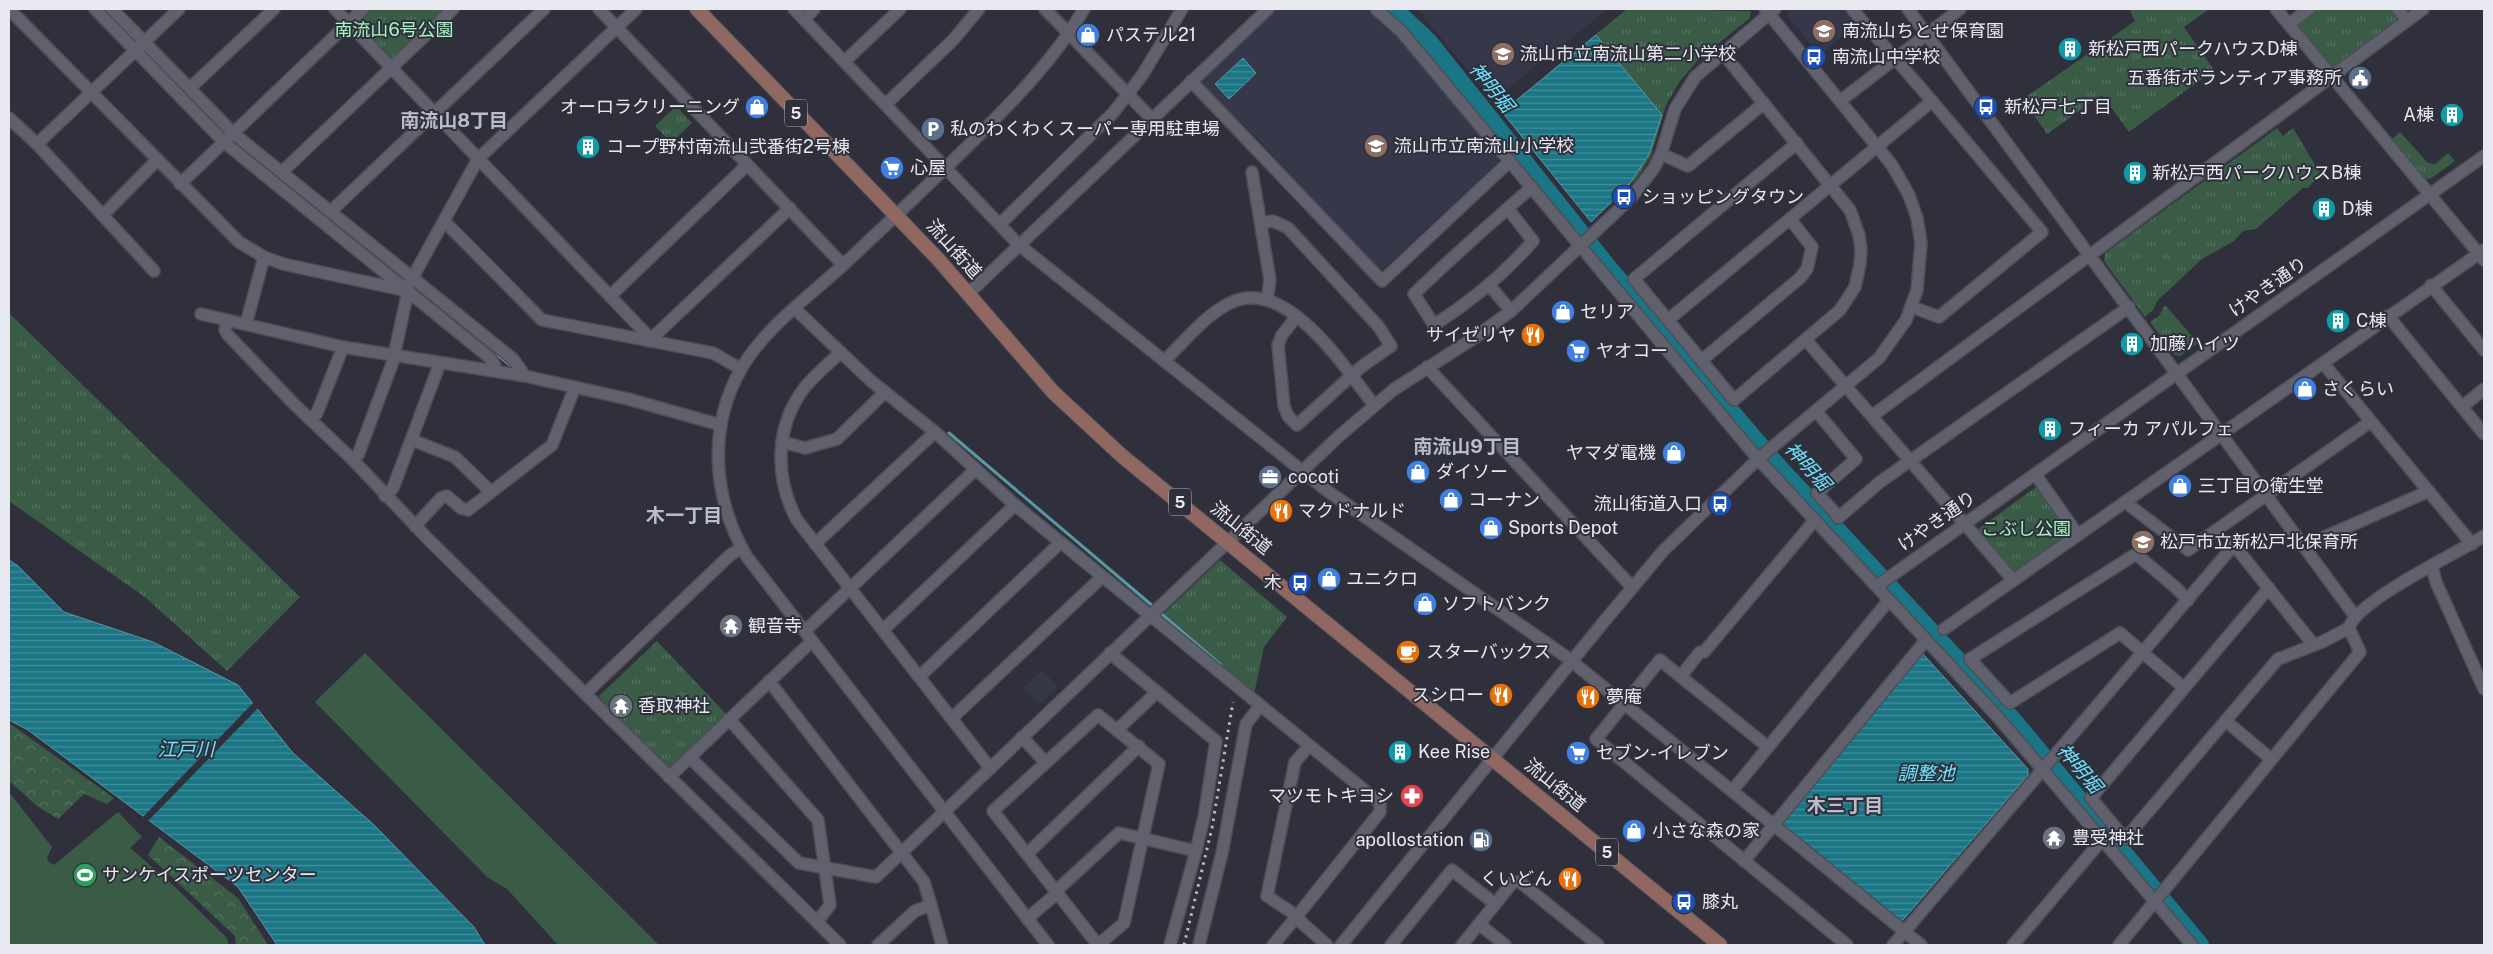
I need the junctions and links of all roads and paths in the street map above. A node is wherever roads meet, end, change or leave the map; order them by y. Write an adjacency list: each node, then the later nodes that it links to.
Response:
1 (9, 9): 46 (street)
2 (94, 9): 38 (street)
3 (112, 9): 37 (street)
4 (179, 9): 37 (street)
5 (274, 9): 45 (street)
6 (335, 9): 32 (street)
7 (363, 9): 32 (street)
8 (453, 9): 42 (street)
9 (544, 9): 52 (street)
10 (600, 9): 34 (street)
11 (636, 9): 34 (street)
12 (697, 9): 77 (main road, 流山街道 / 5)
13 (794, 9): 30 (street)
14 (814, 9): 30 (street)
15 (900, 9): 41 (street)
16 (979, 9): 51 (street)
17 (1046, 9): 35 (street)
18 (1084, 9): 35 (street)
19 (1182, 9): 47 (street)
20 (1268, 9): 44 (street)
21 (1376, 9): 64 (street)
22 (1852, 9): 40 (street)
23 (1908, 9): 36 (street)
24 (1960, 9): 36 (street)
25 (2276, 9): 33 (street)
26 (2309, 9): 33 (street)
27 (2398, 9): 31 (street)
28 (2423, 9): 31 (street)
29 (1769, 10): 39 (street); 48 (street)
30 (804, 19): 41 (street)
31 (2407, 21): 43 (street)
32 (348, 23): 42 (street); 55 (street)
33 (2289, 24): 43 (street)
34 (617, 27): 62 (street); 65 (street)
35 (1068, 33): 47 (street); 66 (street)
36 (1926, 33): 40 (street); 85 (street)
37 (145, 42): 38 (street); 45 (street)
38 (136, 51): 46 (street); 56 (street)
39 (1722, 52): 50 (street); 60 (street)
40 (1894, 57): 48 (street); 49 (street)
41 (845, 61): 51 (street)
42 (391, 67): 52 (street); 67 (street)
43 (2332, 77): 72 (street); 85 (street)
44 (1191, 81): 54 (street); 64 (street)
45 (190, 88): 55 (street)
46 (90, 93): 57 (street); 63 (street)
47 (1128, 95): 54 (street); 81 (street)
48 (1840, 101): 59 (street)
49 (1932, 101): 59 (street); 95 (street)
50 (1764, 103): 58 (street); 60 (street)
51 (886, 104): 66 (street)
52 (434, 113): 62 (street); 75 (street)
53 (9, 118): 57 (street)
54 (1152, 118): 83 (street)
55 (233, 133): 56 (street); 67 (street)
56 (224, 142): 69 (street); 90 (street)
57 (37, 144): 76 (street)
58 (1796, 144): 70 (street); 102 (street)
59 (1877, 147): 70 (street); 95 (street)
60 (1661, 154): 82 (street)
61 (2484, 156): 72 (street, けやき通り)
62 (478, 159): 79 (street); 93 (street)
63 (157, 160): 69 (street); 76 (street)
64 (1510, 160): 71 (street)
65 (747, 165): 73 (street); 93 (street)
66 (946, 168): 77 (street); 81 (street)
67 (282, 172): 75 (street)
68 (1252, 172): 80 (street)
69 (180, 184): 86 (street)
70 (1830, 185): 78 (street); 106 (street)
71 (1532, 187): 74 (street); 82 (street)
72 (2430, 195): 84 (street); 118 (street, けやき通り)
73 (790, 208): 87 (street); 105 (street)
74 (1508, 209): 89 (street); 89 (street)
75 (330, 212): 90 (street)
76 (103, 215): 88 (street)
77 (896, 215): 87 (street); 92 (main road, 流山街道 / 5)
78 (1790, 218): 102 (street); 111 (street)
79 (444, 221): 90 (street); 105 (street)
80 (1261, 223): 94 (street); 120 (street)
81 (1000, 224): 83 (street)
82 (1586, 241): 98 (street); 137 (street)
83 (1019, 245): 92 (street); 112 (street)
84 (2482, 254): 91 (street)
85 (2090, 255): 96 (street); 128 (street)
86 (264, 257): 90 (street); 104 (street)
87 (843, 265): 97 (street)
88 (154, 271)
89 (1489, 285): 98 (street)
90 (409, 286): 110 (street); 117 (street); 119 (street)
91 (2431, 286): 101 (street); 108 (street)
92 (968, 293): 154 (main road, 流山街道 / 5)
93 (610, 296): 105 (street)
94 (1267, 300): 100 (street); 112 (street)
95 (1912, 307): 121 (street)
96 (2129, 307): 118 (street); 139 (street)
97 (795, 309): 109 (street); 116 (street)
98 (1510, 311): 115 (street)
99 (201, 314): 103 (street)
100 (1297, 316): 120 (street); 120 (street)
101 (2388, 316): 114 (street); 126 (street)
102 (1668, 320): 111 (street)
103 (227, 321): 104 (street); 129 (street)
104 (246, 324): 107 (street)
105 (650, 340): 116 (street)
106 (1806, 340): 111 (street); 121 (street)
107 (343, 347): 110 (street); 129 (street)
108 (2484, 350)
109 (841, 352): 124 (street); 136 (street)
110 (394, 356): 113 (street); 138 (street)
111 (1702, 360)
112 (1164, 361): 141 (street)
113 (440, 363): 117 (street); 135 (street)
114 (2323, 363): 130 (street); 133 (street)
115 (1427, 368): 125 (street); 164 (street)
116 (741, 369): 131 (street)
117 (494, 371): 119 (street)
118 (2177, 374): 133 (street); 142 (street, けやき通り)
119 (524, 376): 122 (street)
120 (1351, 376): 125 (street)
121 (1846, 386): 127 (street); 128 (street)
122 (575, 387): 131 (street); 144 (street)
123 (2484, 389): 126 (street)
124 (885, 392): 132 (street); 136 (street)
125 (1374, 405): 141 (street)
126 (2462, 407): 134 (street)
127 (1816, 410): 137 (street); 139 (street)
128 (1872, 416): 139 (street)
129 (310, 419): 138 (street)
130 (2370, 422): 143 (street); 145 (street)
131 (721, 425): 159 (street)
132 (935, 432): 140 (street); 156 (street)
133 (2222, 434): 145 (street); 147 (street)
134 (2484, 434)
135 (412, 440): 144 (street); 146 (street)
136 (782, 442): 156 (street)
137 (1763, 454): 149 (street); 164 (street)
138 (352, 459): 146 (street)
139 (1910, 462): 150 (street)
140 (976, 469): 148 (street); 165 (street)
141 (1302, 471): 154 (street); 179 (street)
142 (2035, 474): 150 (street, けやき通り); 152 (street)
143 (2429, 491): 157 (street); 158 (street)
144 (491, 492): 151 (street)
145 (2265, 494): 147 (street); 158 (street)
146 (386, 496): 151 (street)
147 (2125, 502): 152 (street)
148 (1015, 505): 155 (street); 173 (street)
149 (1815, 520): 163 (street); 180 (street)
150 (1963, 524): 162 (street); 163 (street, けやき通り)
151 (415, 526): 186 (street)
152 (2078, 535): 162 (street)
153 (2484, 536): 157 (street)
154 (1228, 541): 169 (street); 198 (main road, 流山街道 / 5)
155 (1060, 542): 161 (street); 181 (street)
156 (815, 544): 165 (street)
157 (2472, 544): 160 (street)
158 (2304, 546): 170 (street)
159 (742, 548): 174 (street); 186 (street)
160 (2432, 567): 170 (street); 184 (street)
161 (1102, 576): 169 (street); 189 (street)
162 (2013, 580): 172 (street)
163 (1878, 585): 167 (street)
164 (1632, 587): 179 (street)
165 (851, 588): 173 (street); 174 (street)
166 (2269, 588): 168 (street); 176 (street); 183 (street)
167 (1889, 600): 175 (street); 196 (street)
168 (2188, 600): 177 (street); 177 (street)
169 (1150, 616): 178 (street); 188 (street)
170 (2355, 616): 171 (street)
171 (2349, 628): 176 (street); 199 (street)
172 (1944, 629)
173 (883, 630): 181 (street)
174 (809, 636): 182 (street); 205 (street)
175 (1926, 640): 201 (street); 206 (street)
176 (2313, 644): 191 (street)
177 (2143, 652): 183 (street); 201 (street)
178 (1110, 653): 185 (street); 193 (street)
179 (1572, 661): 187 (street); 198 (street)
180 (1681, 676): 187 (street); 196 (street)
181 (919, 677): 189 (street)
182 (769, 682): 190 (street); 210 (street)
183 (2184, 688): 191 (street)
184 (2484, 689)
185 (1157, 692): 192 (street); 209 (street)
186 (586, 693): 203 (street)
187 (1626, 702): 204 (street); 212 (street)
188 (1260, 706): 195 (street); 229 (street)
189 (952, 718): 202 (street)
190 (729, 719): 197 (street); 213 (street)
191 (2226, 721): 199 (street)
192 (1118, 729): 194 (street); 200 (street)
193 (1022, 737): 200 (street); 202 (street)
194 (1139, 746): 207 (street); 211 (street)
195 (1309, 746): 218 (street); 218 (street)
196 (1768, 747): 204 (street)
197 (689, 757): 203 (street); 213 (street)
198 (1494, 758): 232 (street); 237 (main road, 流山街道 / 5)
199 (2271, 759): 215 (street)
200 (1045, 762): 211 (street)
201 (2047, 765): 208 (street); 222 (street)
202 (990, 768): 205 (street)
203 (669, 776): 220 (street)
204 (1732, 791): 206 (street)
205 (944, 811): 210 (street); 219 (street)
206 (1774, 825): 212 (street); 222 (street)
207 (1143, 839): 209 (street); 214 (street); 227 (street)
208 (2101, 841): 215 (street); 241 (street)
209 (1196, 850): 228 (street)
210 (900, 852): 213 (street); 217 (street)
211 (1027, 854): 214 (street)
212 (1744, 860): 238 (street)
213 (825, 868): 220 (street)
214 (1056, 892): 219 (street); 227 (street)
215 (2158, 898): 242 (street); 243 (street)
216 (1495, 904): 221 (street); 233 (street); 236 (street)
217 (931, 905): 224 (street); 225 (street)
218 (1297, 916): 230 (street); 231 (street)
219 (1027, 919): 226 (street)
220 (817, 922): 223 (street)
221 (1479, 924): 234 (street); 235 (street)
222 (1904, 932): 239 (street); 240 (street)
223 (840, 945)
224 (878, 945)
225 (942, 945)
226 (1048, 945)
227 (1098, 945)
228 (1170, 945)
229 (1199, 945)
230 (1273, 945)
231 (1327, 945)
232 (1341, 945)
233 (1391, 945)
234 (1462, 945)
235 (1505, 945)
236 (1598, 945)
237 (1720, 945)
238 (1847, 945)
239 (1893, 945)
240 (1921, 945)
241 (2013, 945)
242 (2119, 945)
243 (2192, 945)

